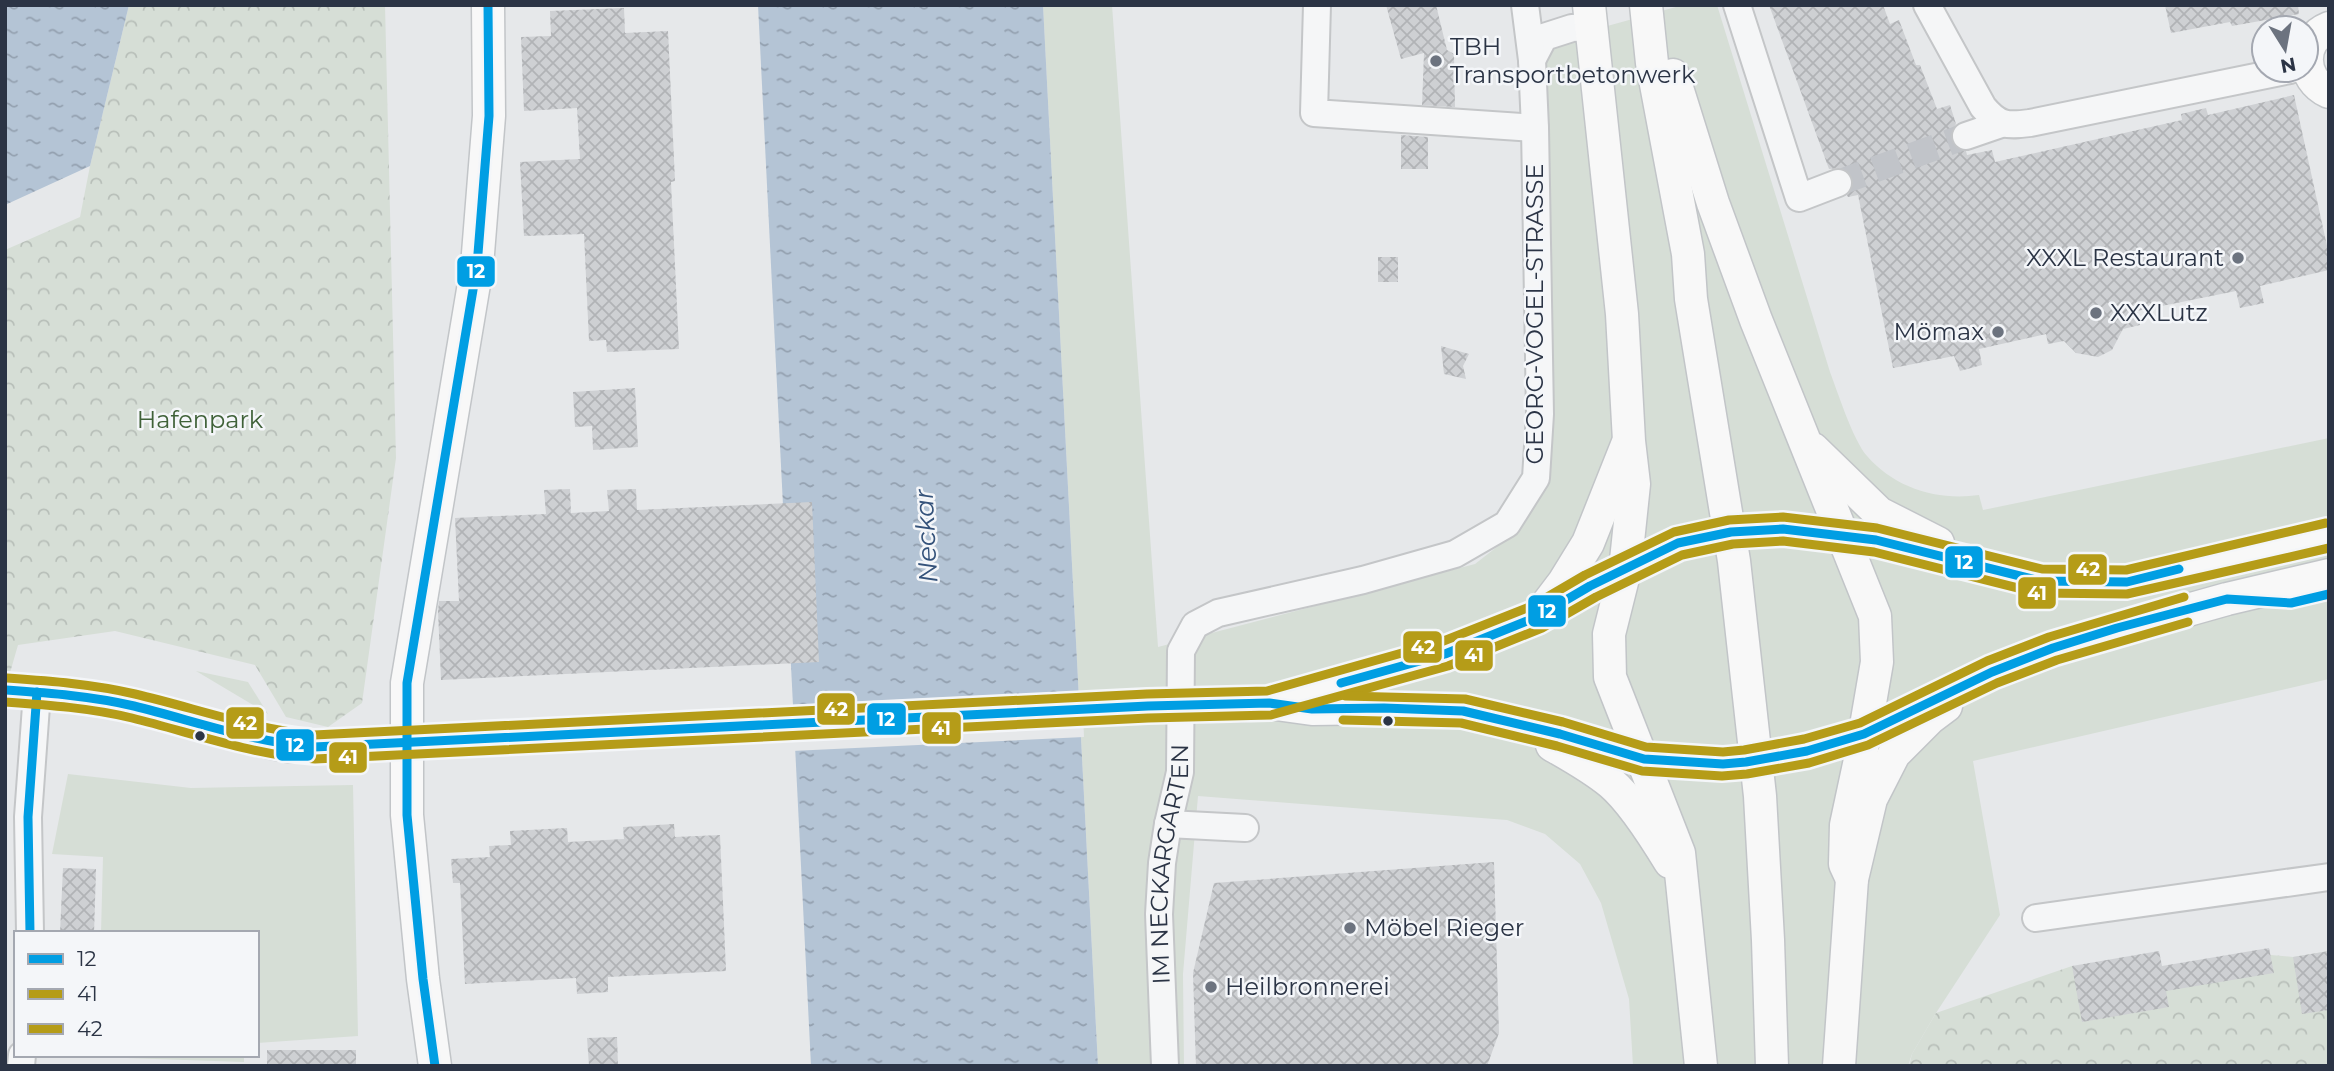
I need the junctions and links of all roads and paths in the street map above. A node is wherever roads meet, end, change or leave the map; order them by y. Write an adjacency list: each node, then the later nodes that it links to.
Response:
1 (488, 5): 43 (main road)
2 (1317, 5): 12 (street)
3 (1525, 5): 9 (street, GEORG-VOGEL-STRASSE)
4 (1628, 5): 15 (main road)
5 (1648, 5): 15 (main road); 16 (main road)
6 (1737, 5): 14 (street)
7 (1927, 5): 11 (street)
8 (1590, 16): 9 (street); 17 (main road)
9 (1532, 60): 12 (street, GEORG-VOGEL-STRASSE)
10 (2250, 78): 11 (street)
11 (2001, 124): 13 (street)
12 (1535, 128): 28 (street, GEORG-VOGEL-STRASSE)
13 (1966, 136)
14 (1838, 183)
15 (1691, 299): 46 (main road)
16 (1801, 437): 20 (main road); 22 (main road)
17 (1629, 440): 23 (main road); 27 (main road)
18 (2329, 516): 21 (main road)
19 (2329, 535): 21 (main road)
20 (1844, 536): 22 (main road); 23 (main road, bridge); 34 (main road)
21 (2217, 559): 22 (main road)
22 (1989, 569)
23 (1625, 570): 27 (main road); 35 (main road)
24 (2329, 575): 26 (main road)
25 (2329, 594): 26 (main road)
26 (2227, 599): 29 (main road)
27 (1537, 617): 32 (main road)
28 (1195, 625): 36 (street, IM NECKARGARTEN)
29 (1992, 672): 34 (main road); 40 (main road)
30 (5, 690): 31 (main road)
31 (37, 692): 32 (main road, bridge); 42 (street)
32 (1256, 704): 33 (main road)
33 (1518, 724): 35 (main road); 39 (main road)
34 (1864, 734): 35 (main road, bridge); 40 (main road)
35 (1644, 759): 39 (main road)
36 (1168, 824): 37 (street); 44 (street, IM NECKARGARTEN)
37 (1245, 828)
38 (2329, 877): 41 (street)
39 (1681, 879): 45 (main road)
40 (1852, 879): 47 (main road)
41 (2036, 918)
42 (30, 931)
43 (435, 1066)
44 (1166, 1066)
45 (1701, 1066)
46 (1772, 1066)
47 (1839, 1066)

